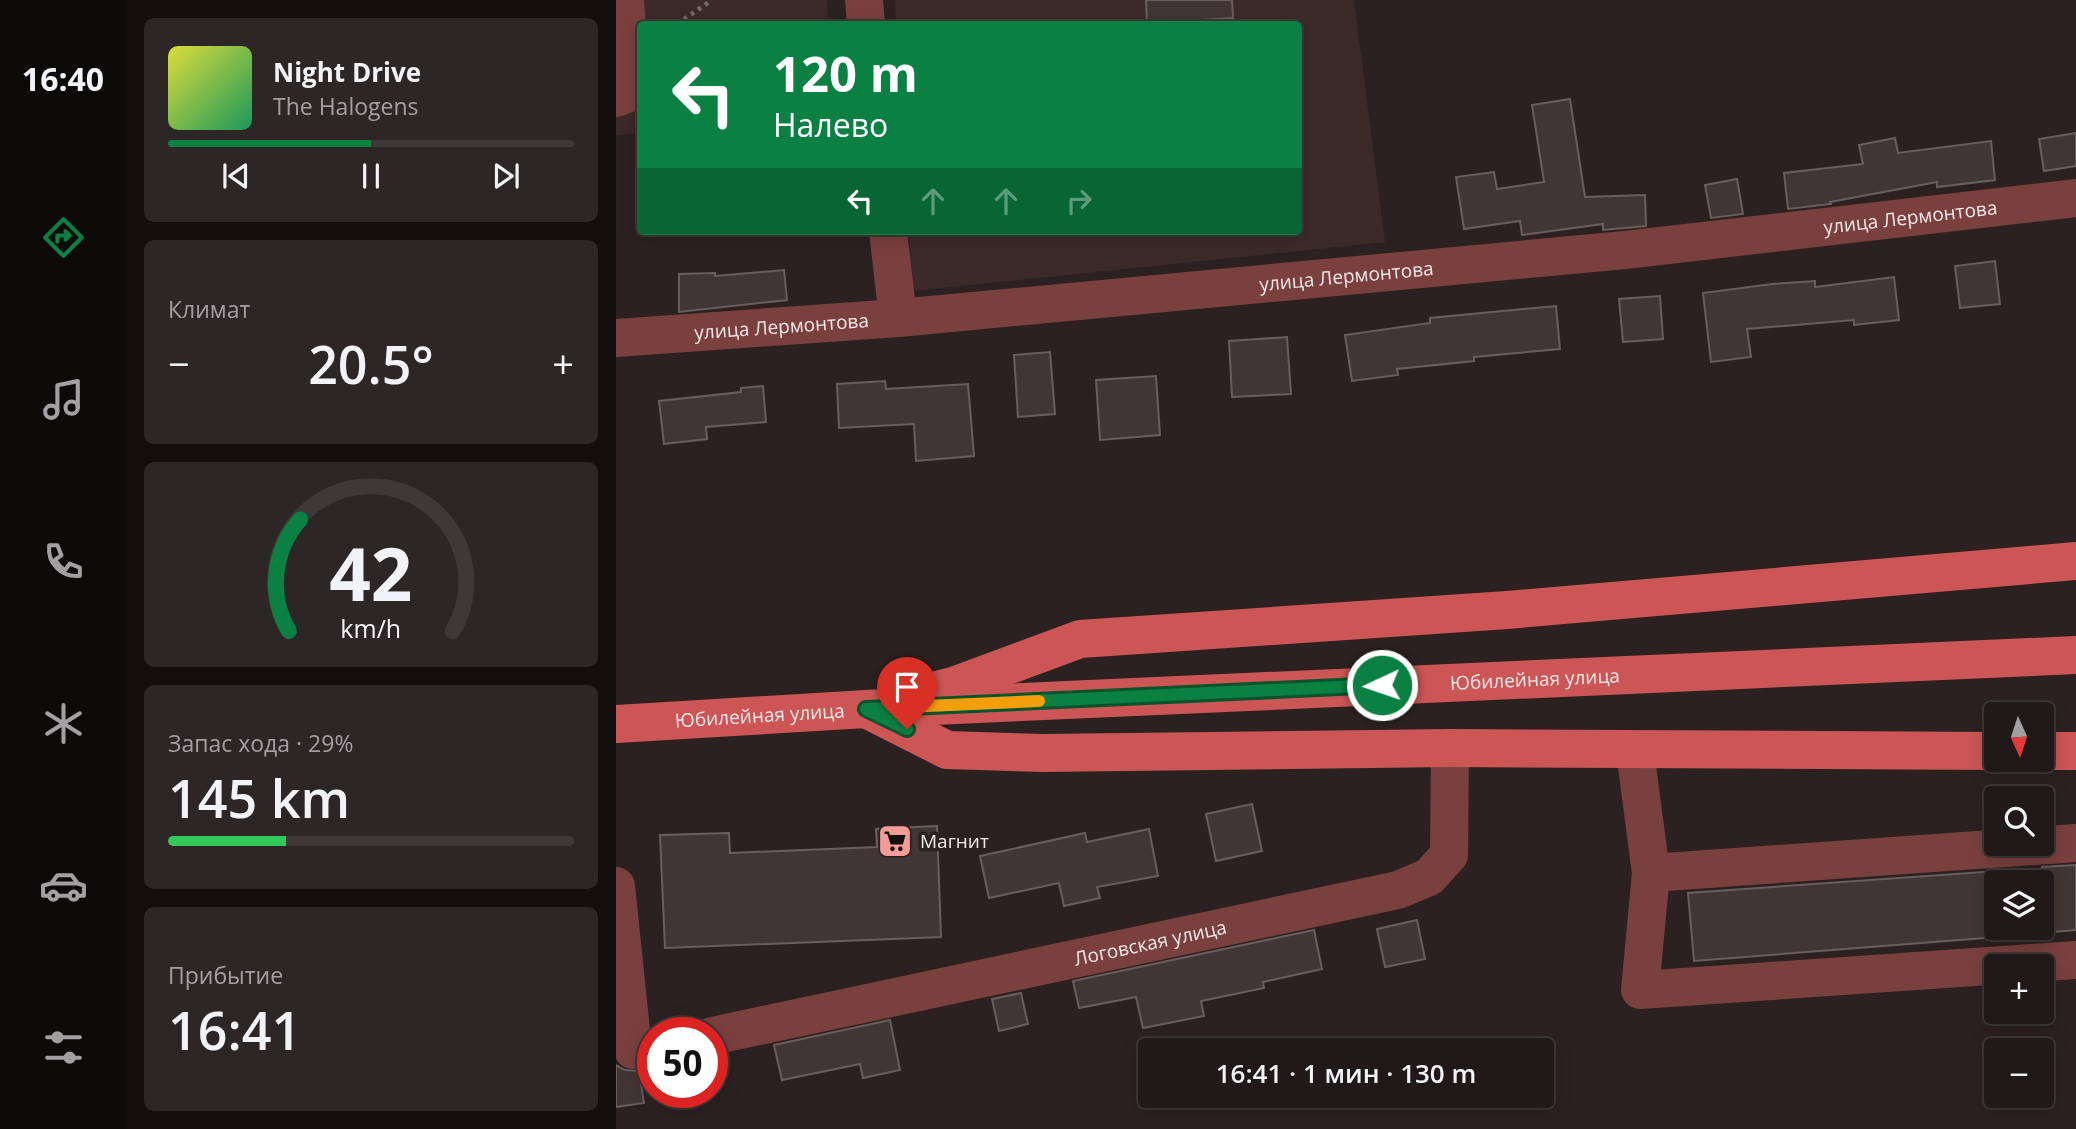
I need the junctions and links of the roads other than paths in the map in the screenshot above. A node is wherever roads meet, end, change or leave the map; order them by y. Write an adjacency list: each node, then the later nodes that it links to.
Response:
1 (625, 0): 4 (street)
2 (864, 0): 3 (street)
3 (866, 21)
4 (616, 97)
5 (2076, 198): 7 (street, улица Лермонтова)
6 (888, 235): 7 (street)
7 (898, 318): 8 (street, улица Лермонтова)
8 (616, 338)
9 (2076, 561): 11 (main road)
10 (2076, 655): 11 (main road, Юбилейная улица)
11 (866, 709): 12 (main road, Юбилейная улица); 13 (main road)
12 (616, 724)
13 (1450, 748): 14 (main road); 22 (street, Логовская улица)
14 (1635, 751): 15 (main road); 19 (street)
15 (1984, 751)
16 (2054, 751): 17 (main road)
17 (2076, 751)
18 (2076, 844): 19 (street)
19 (1651, 873): 21 (street)
20 (616, 886): 23 (street)
21 (2076, 960)
22 (728, 1033)
23 (637, 1049)

